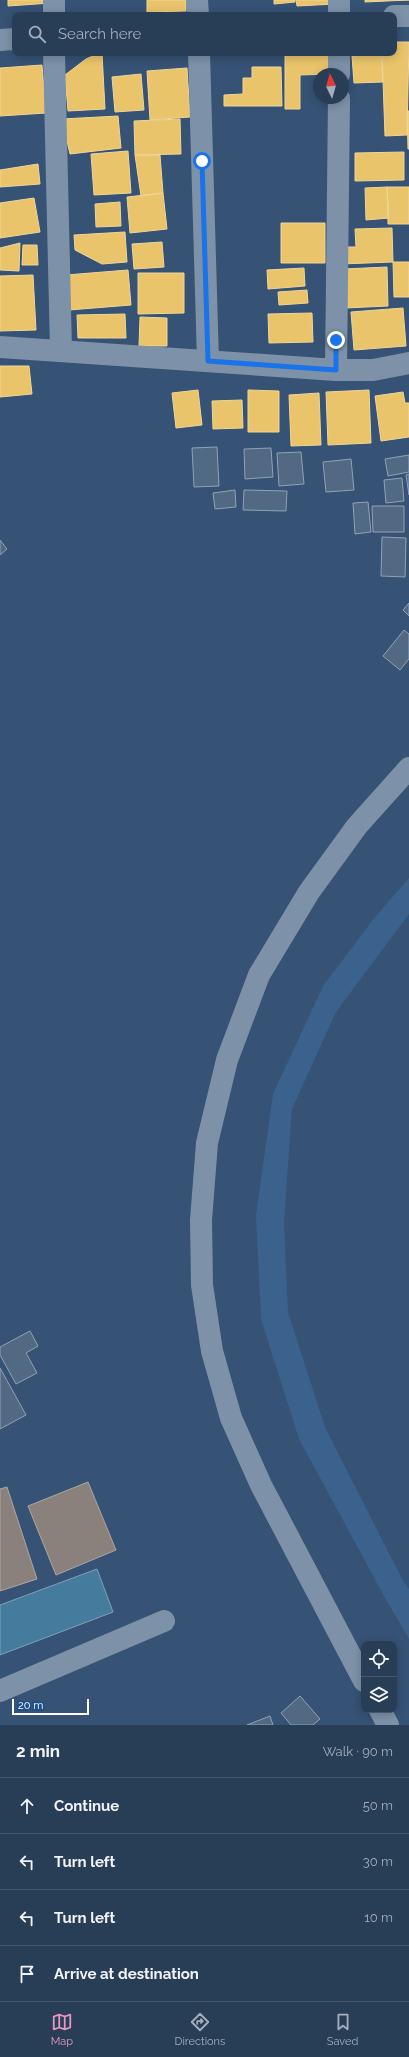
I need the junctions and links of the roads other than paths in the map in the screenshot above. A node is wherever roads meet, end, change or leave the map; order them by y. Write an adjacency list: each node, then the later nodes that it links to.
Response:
1 (54, 0): 4 (street)
2 (198, 0): 5 (street)
3 (339, 0): 6 (street)
4 (54, 12)
5 (198, 12)
6 (339, 12)
7 (397, 16): 8 (street)
8 (409, 16)
9 (12, 39): 10 (street)
10 (0, 40)
11 (54, 56): 17 (street)
12 (199, 56): 18 (street)
13 (339, 56): 14 (street)
14 (339, 68)
15 (339, 104): 20 (street)
16 (0, 347): 17 (street)
17 (61, 350): 18 (street)
18 (208, 361): 20 (street)
19 (409, 363): 20 (street)
20 (336, 370)
21 (409, 768): 23 (street)
22 (164, 1621): 24 (street)
23 (362, 1677)
24 (0, 1690)
25 (382, 1713): 26 (street)
26 (388, 1725)

